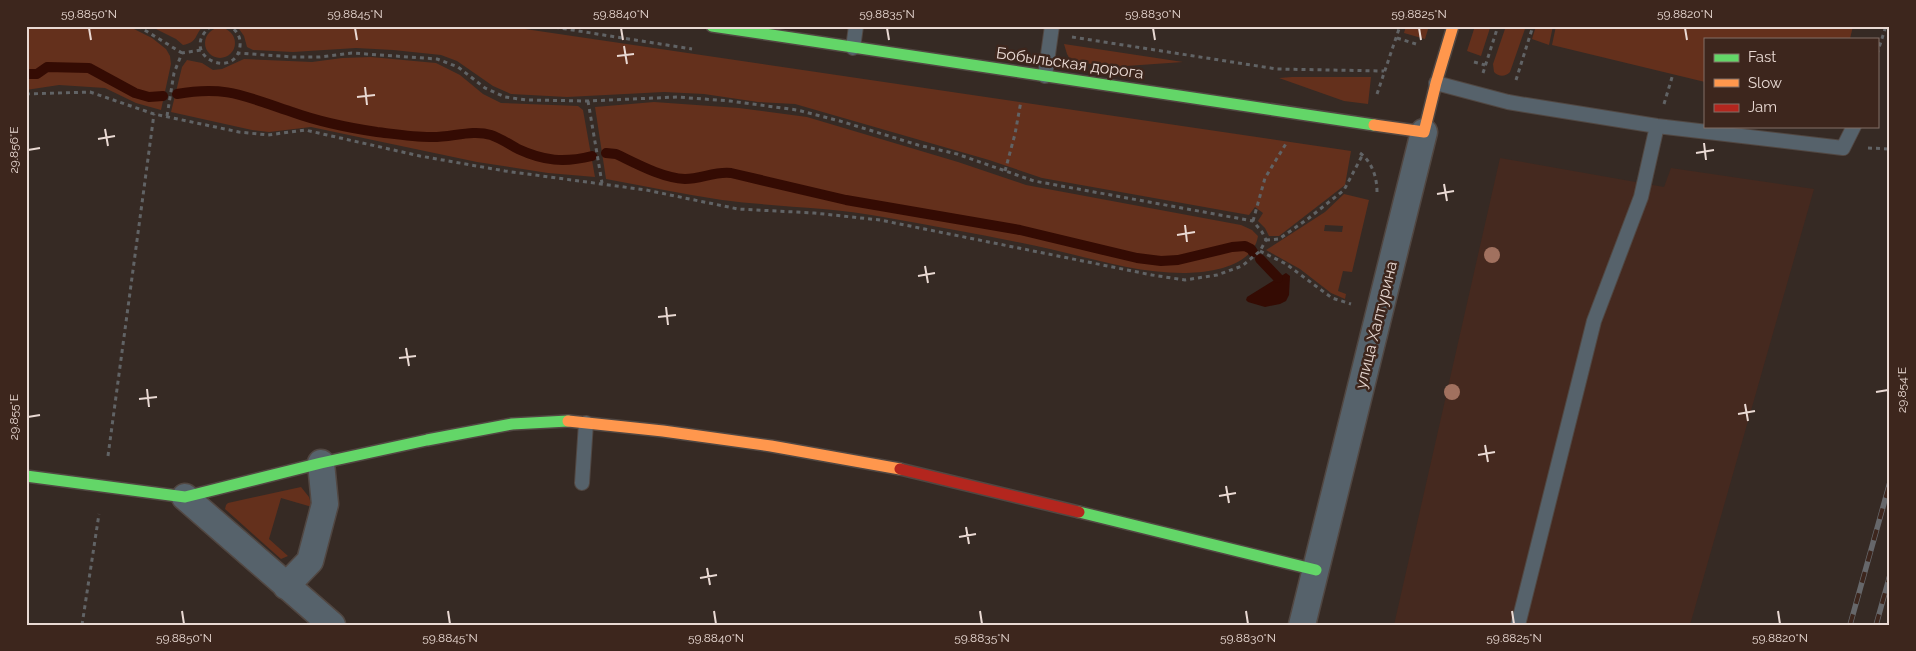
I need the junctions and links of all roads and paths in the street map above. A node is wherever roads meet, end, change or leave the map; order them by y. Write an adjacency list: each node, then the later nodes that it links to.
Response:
1 (138, 26): 15 (path)
2 (211, 26): 13 (path)
3 (230, 26): 16 (path)
4 (712, 26): 12 (street, Бобыльская дорога)
5 (856, 26): 12 (lane)
6 (1400, 26): 17 (path)
7 (1453, 26): 20 (street, улица Халтурина)
8 (1498, 26): 22 (path)
9 (1534, 26): 26 (path)
10 (1886, 26): 14 (path)
11 (1052, 30): 17 (path); 19 (lane)
12 (853, 48): 19 (street, Бобыльская дорога)
13 (201, 50): 15 (path); 16 (path)
14 (1878, 51)
15 (182, 53): 28 (path)
16 (238, 53): 25 (path)
17 (1384, 71): 23 (path)
18 (1673, 74): 29 (path)
19 (1044, 76): 31 (street, Бобыльская дорога)
20 (1436, 83): 22 (lane); 31 (street, улица Халтурина)
21 (26, 94): 27 (path)
22 (1476, 94): 26 (lane)
23 (1376, 95)
24 (1022, 96): 34 (path)
25 (588, 101): 34 (path); 35 (path)
26 (1508, 102): 29 (lane)
27 (154, 114): 28 (path); 44 (path)
28 (167, 116): 35 (path)
29 (1657, 126): 30 (lane); 51 (lane)
30 (1853, 128)
31 (1424, 132): 46 (street, улица Халтурина)
32 (1291, 137): 36 (path)
33 (1362, 155): 37 (path)
34 (1005, 171): 36 (path)
35 (602, 183): 38 (path)
36 (1253, 221): 37 (path)
37 (1266, 240): 38 (path)
38 (1260, 252): 39 (path)
39 (1349, 303)
40 (586, 423): 41 (street); 43 (lane); 46 (street)
41 (320, 463): 45 (street); 47 (street)
42 (26, 476): 44 (street)
43 (582, 483)
44 (104, 487): 45 (street); 48 (path)
45 (185, 497): 47 (street)
46 (1316, 570): 50 (street, улица Халтурина)
47 (286, 586): 49 (street)
48 (82, 625)
49 (332, 625)
50 (1302, 625)
51 (1518, 625)

